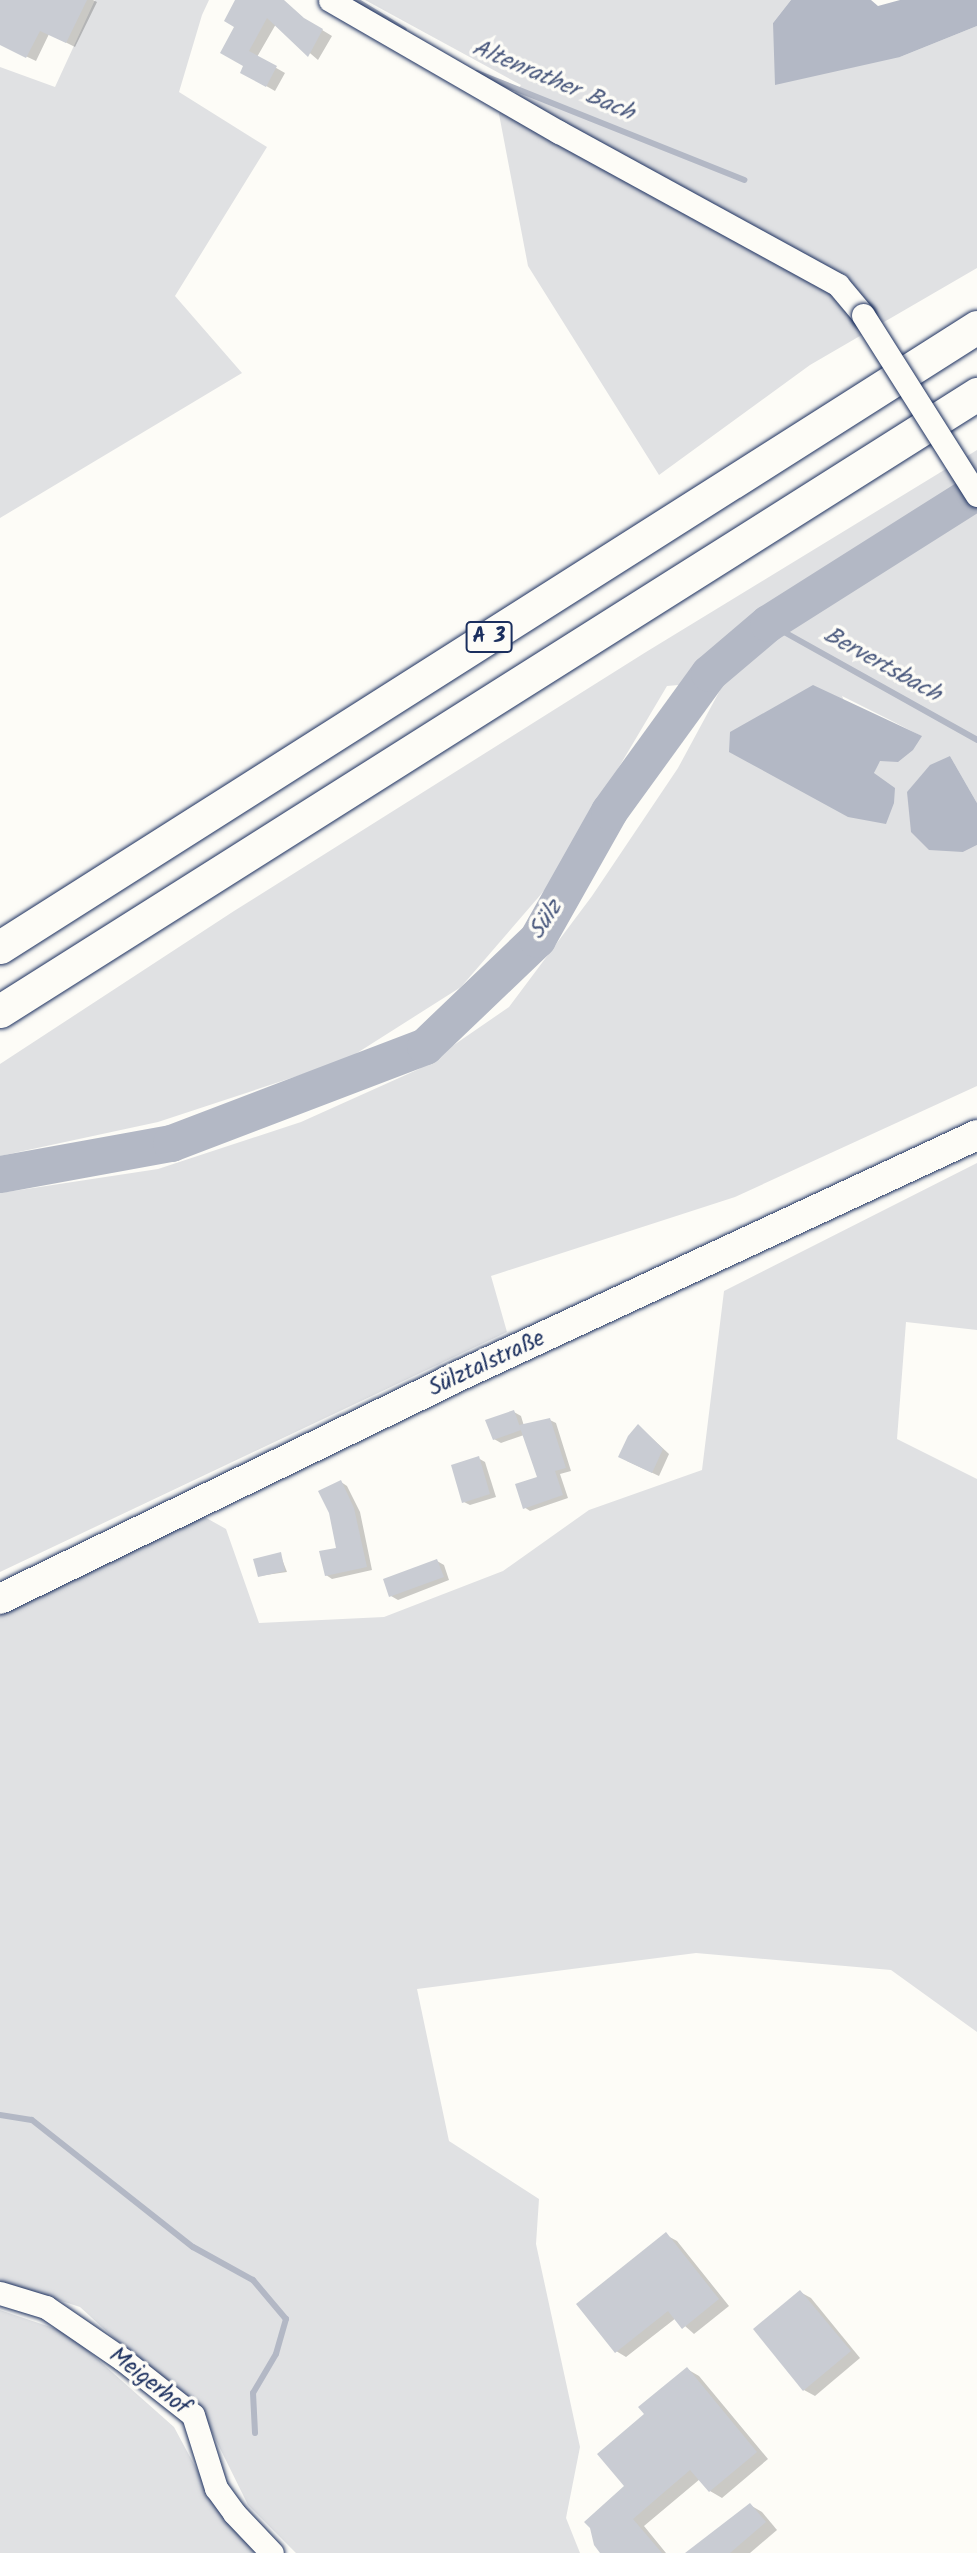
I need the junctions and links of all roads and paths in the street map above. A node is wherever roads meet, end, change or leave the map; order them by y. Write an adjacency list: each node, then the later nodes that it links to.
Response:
1 (330, 0): 4 (street, bridge)
2 (977, 327): 5 (highway, A 3)
3 (977, 394): 6 (highway, A 3)
4 (977, 495)
5 (0, 947)
6 (0, 1011)
7 (977, 1135): 8 (main road, Sülztalstraße)
8 (0, 1599)
9 (0, 2293): 10 (street, Meigerhof)
10 (272, 2553)

